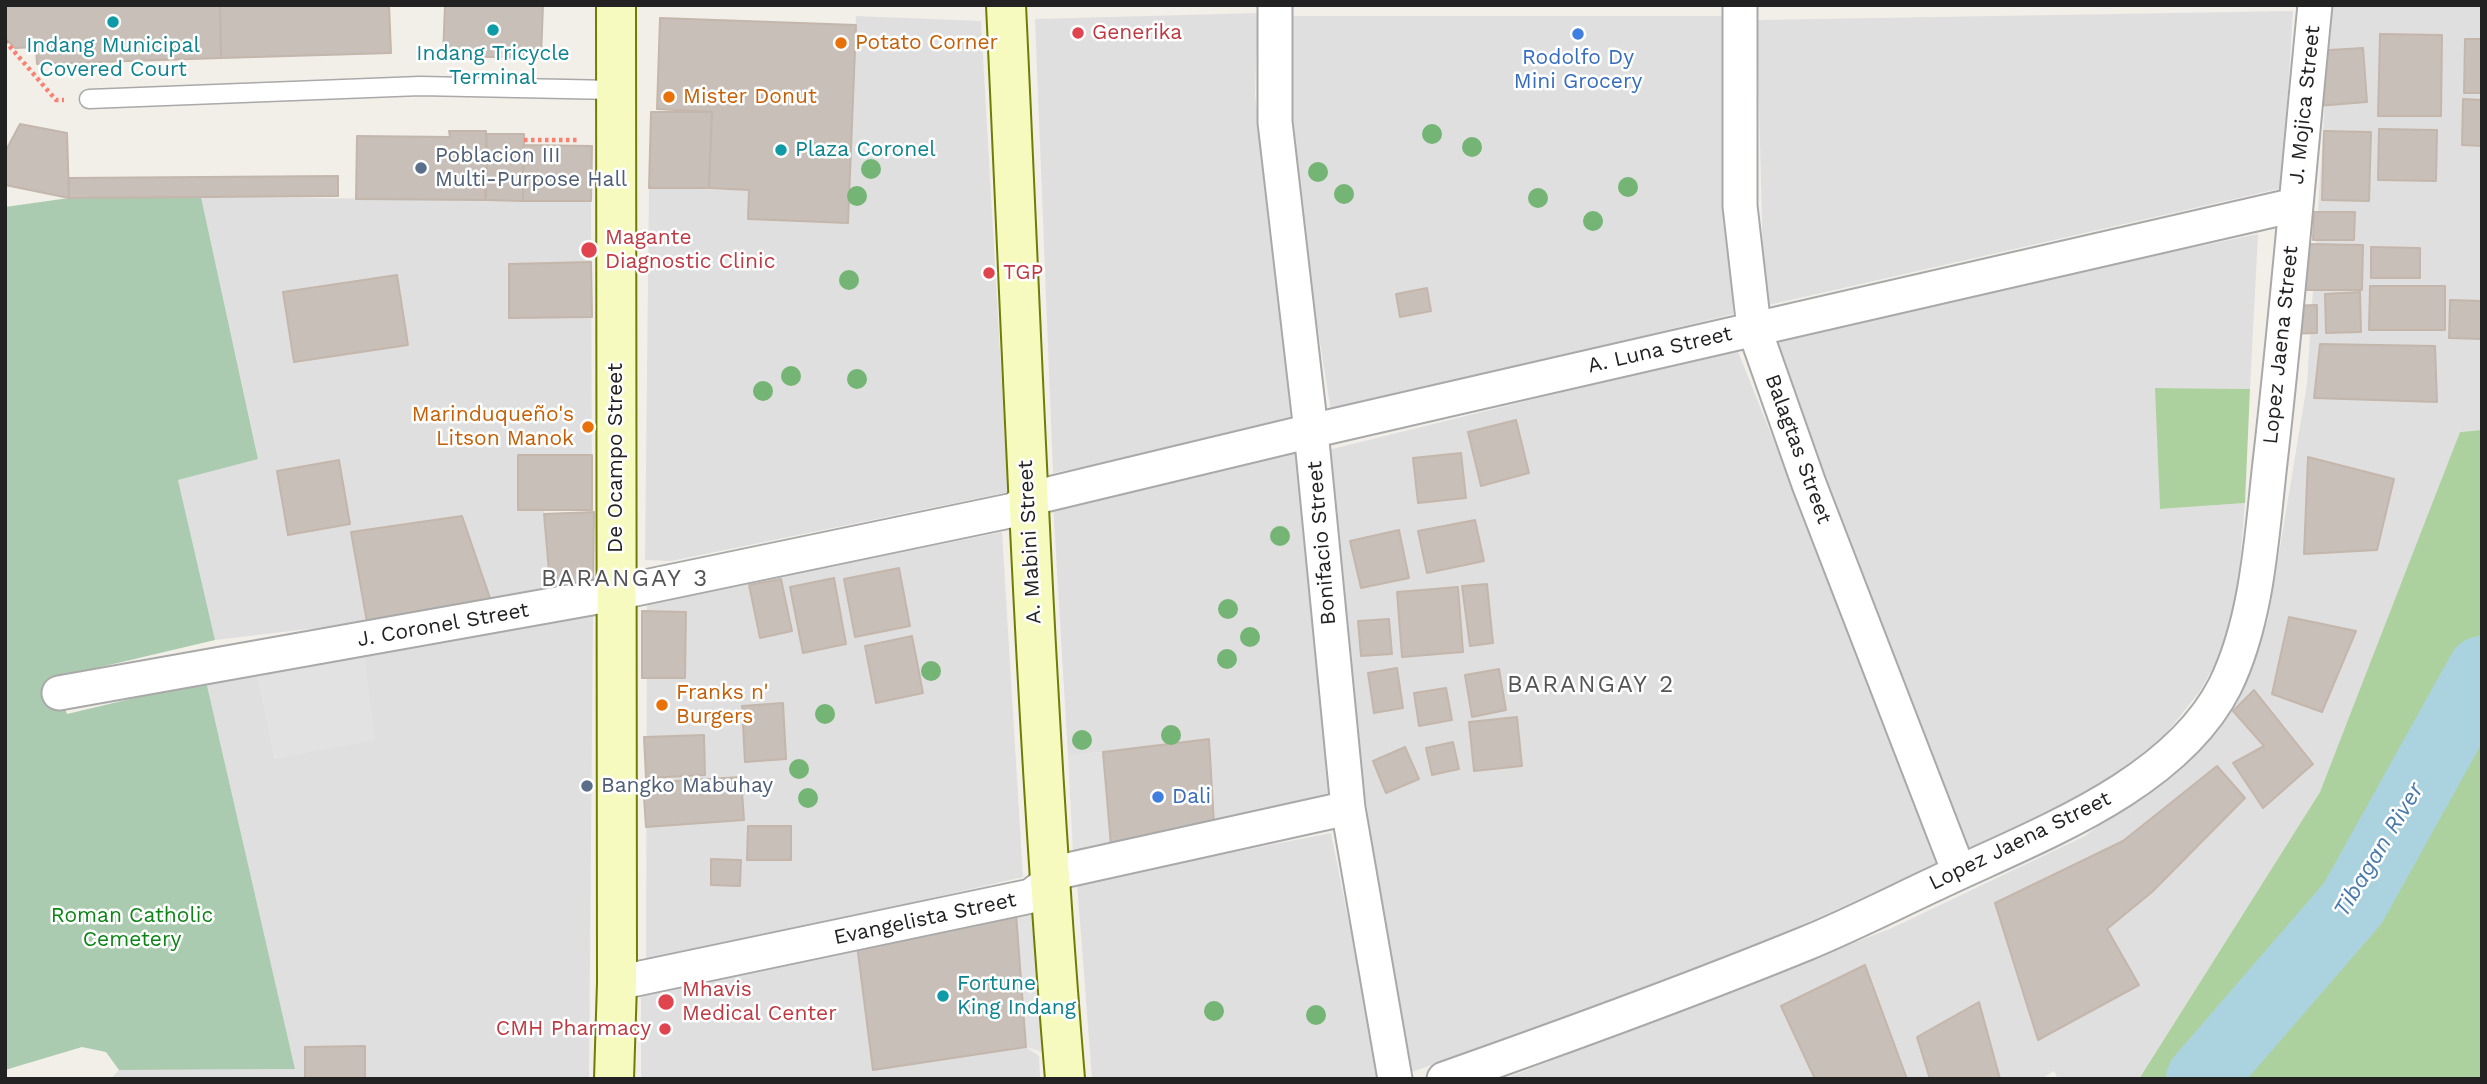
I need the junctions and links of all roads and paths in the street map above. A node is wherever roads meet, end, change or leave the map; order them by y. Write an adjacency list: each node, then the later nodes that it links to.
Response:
1 (616, 5): 7 (main road, De Ocampo Street)
2 (1006, 5): 14 (main road, A. Mabini Street)
3 (1275, 5): 13 (street, Bonifacio Street)
4 (1740, 5): 12 (street, Balagtas Street)
5 (2315, 5): 11 (street, J. Mojica Street)
6 (5, 41): 8 (path)
7 (614, 90): 8 (lane); 15 (main road, De Ocampo Street)
8 (89, 99)
9 (524, 139): 10 (path)
10 (585, 140)
11 (2295, 205): 12 (street, A. Luna Street); 18 (street, Lopez Jaena Street)
12 (1754, 328): 13 (street, A. Luna Street); 18 (street, Balagtas Street)
13 (1311, 431): 14 (street, A. Luna Street); 17 (street, Bonifacio Street)
14 (1028, 499): 15 (street, J. Coronel Street); 19 (main road, A. Mabini Street)
15 (618, 593): 16 (street, J. Coronel Street); 20 (main road, De Ocampo Street)
16 (59, 693)
17 (1348, 808): 19 (street, Evangelista Street); 23 (street, Bonifacio Street)
18 (1959, 872): 24 (street, Lopez Jaena Street)
19 (1049, 883): 20 (street, Evangelista Street); 22 (main road, A. Mabini Street)
20 (617, 983): 21 (main road, De Ocampo Street)
21 (614, 1079)
22 (1065, 1079)
23 (1395, 1079)
24 (1444, 1079)

